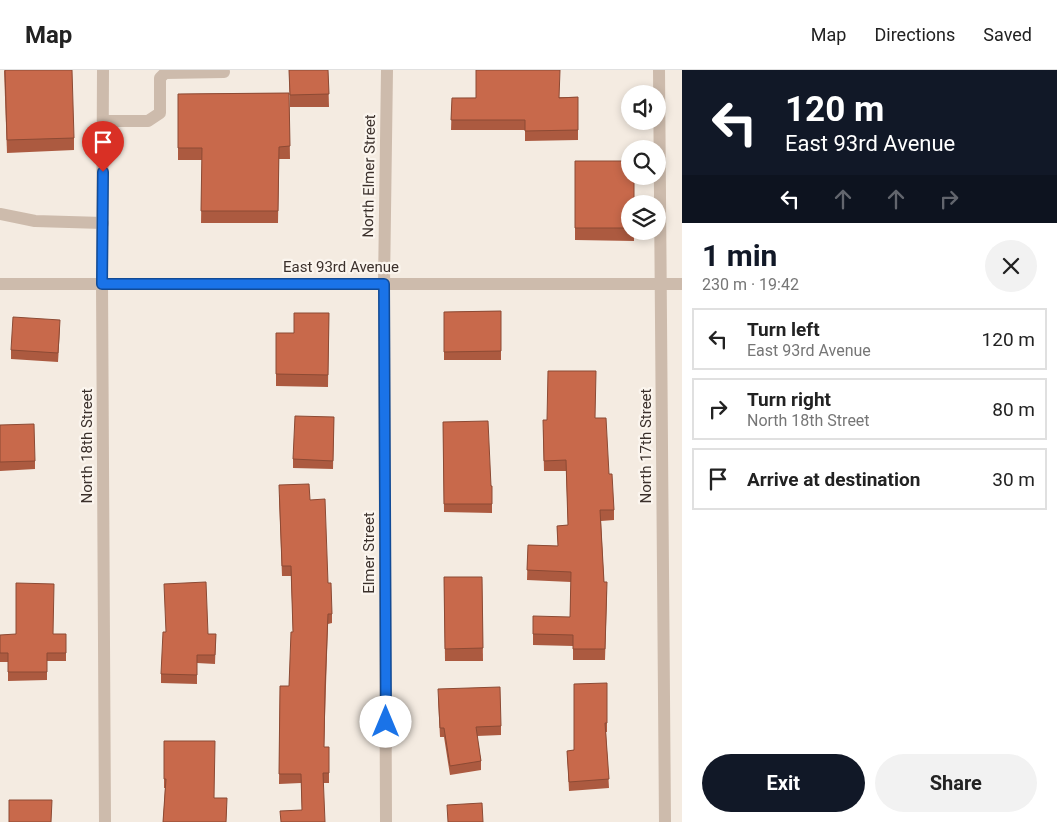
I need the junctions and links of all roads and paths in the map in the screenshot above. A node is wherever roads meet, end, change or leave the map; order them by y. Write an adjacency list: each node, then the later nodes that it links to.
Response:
1 (103, 70): 5 (street, North 18th Street)
2 (388, 70): 10 (street, North Elmer Street)
3 (659, 70): 11 (street, North 17th Street)
4 (224, 72): 5 (street)
5 (103, 121): 7 (street, North 18th Street)
6 (0, 214): 7 (street)
7 (103, 223): 9 (street, North 18th Street)
8 (0, 284): 9 (street, East 93rd Avenue)
9 (102, 284): 10 (street, East 93rd Avenue); 13 (street, North 18th Street)
10 (384, 284): 11 (street, East 93rd Avenue); 14 (street, Elmer Street)
11 (662, 284): 12 (street, East 93rd Avenue); 15 (street, North 17th Street)
12 (682, 284)
13 (106, 822)
14 (386, 822)
15 (665, 822)

